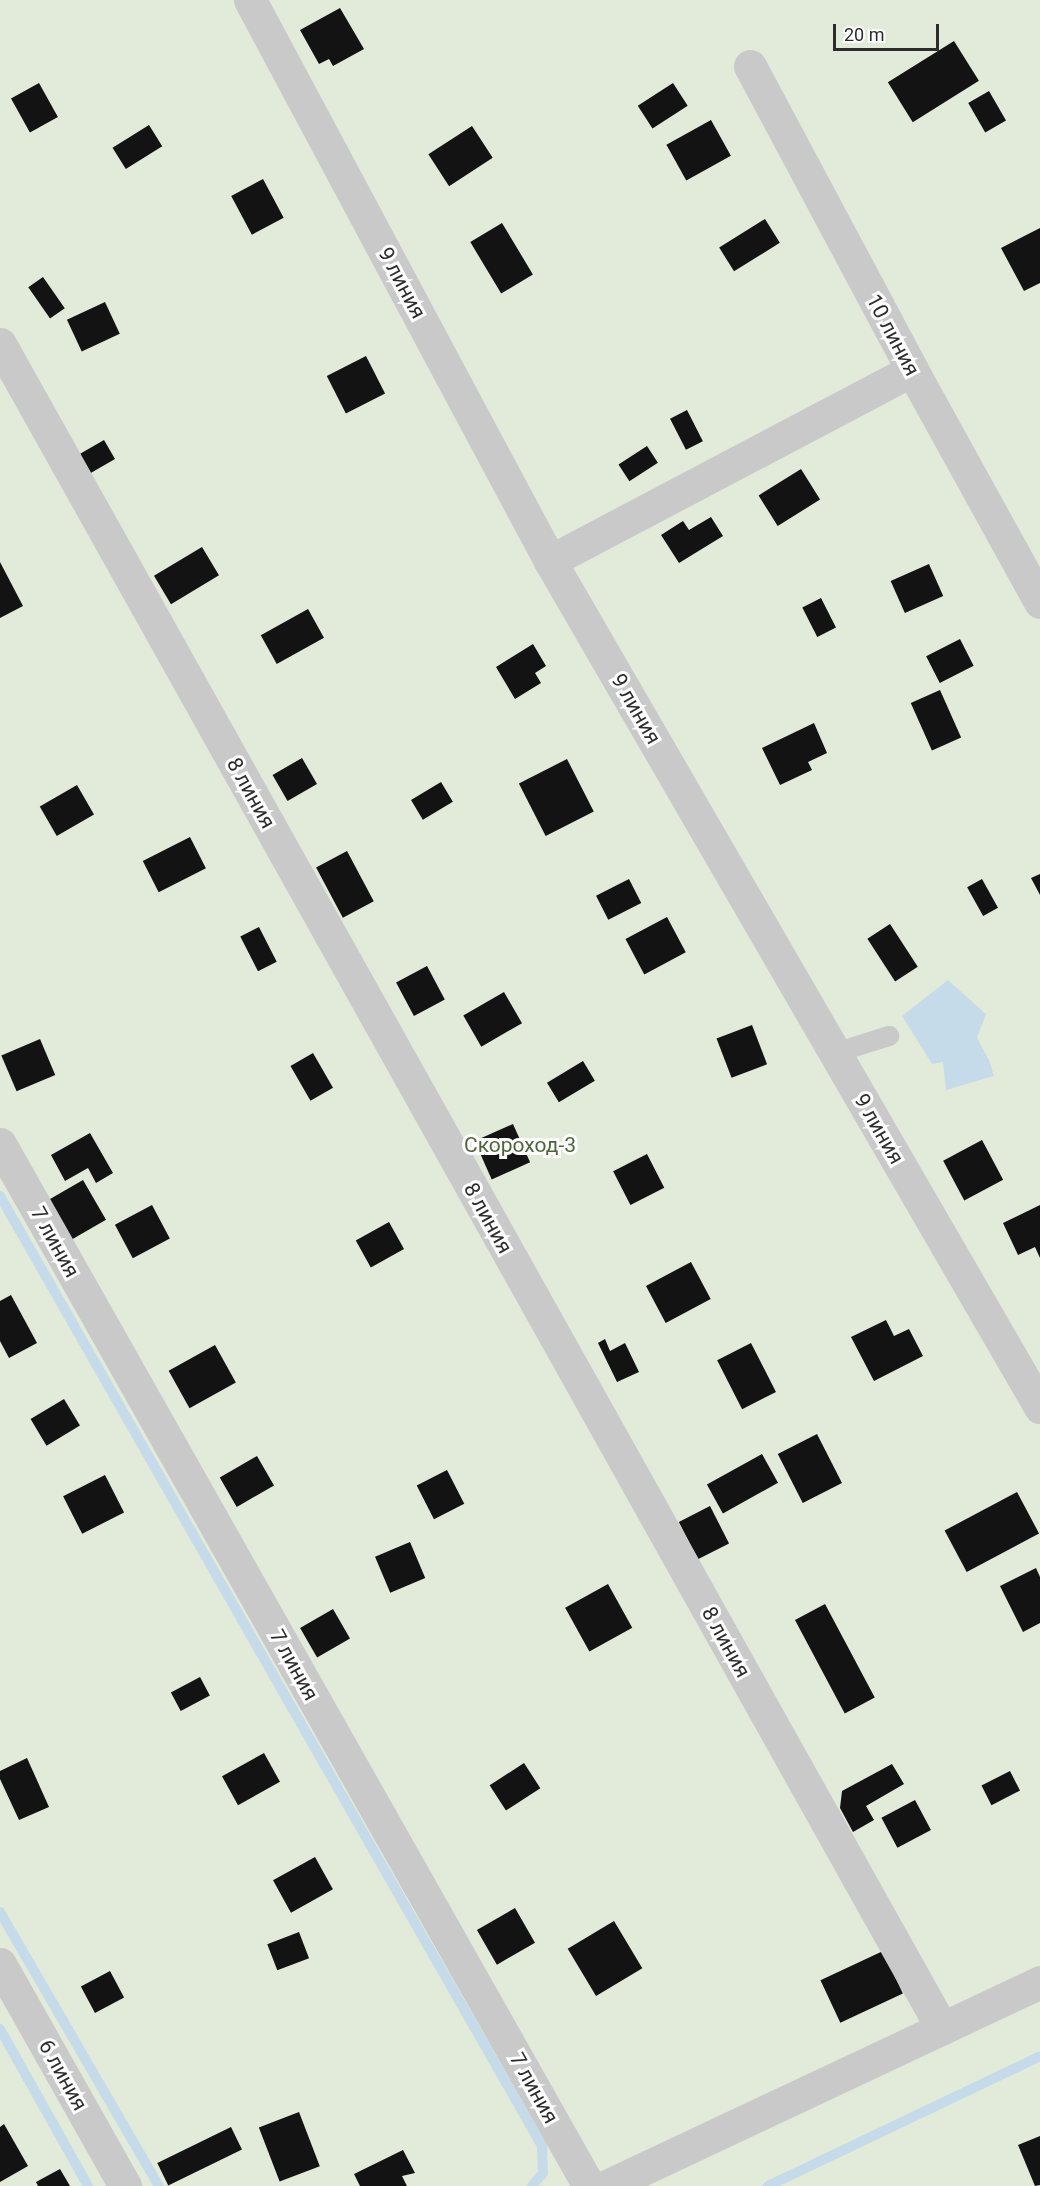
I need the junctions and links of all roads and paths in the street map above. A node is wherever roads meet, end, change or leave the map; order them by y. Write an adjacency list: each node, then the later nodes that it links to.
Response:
1 (250, 0): 5 (street, 9 линия)
2 (750, 66): 4 (street, 10 линия)
3 (0, 344): 13 (street, 8 линия)
4 (912, 370): 5 (street); 6 (street, 10 линия)
5 (550, 561): 8 (street, 9 линия)
6 (1040, 602)
7 (888, 1036): 8 (lane)
8 (835, 1053): 10 (street, 9 линия)
9 (0, 1144): 15 (street, 7 линия)
10 (1040, 1407)
11 (0, 1964): 14 (street, 6 линия)
12 (1040, 1982): 13 (street)
13 (942, 2028): 16 (street)
14 (125, 2186)
15 (589, 2186)
16 (607, 2186)

